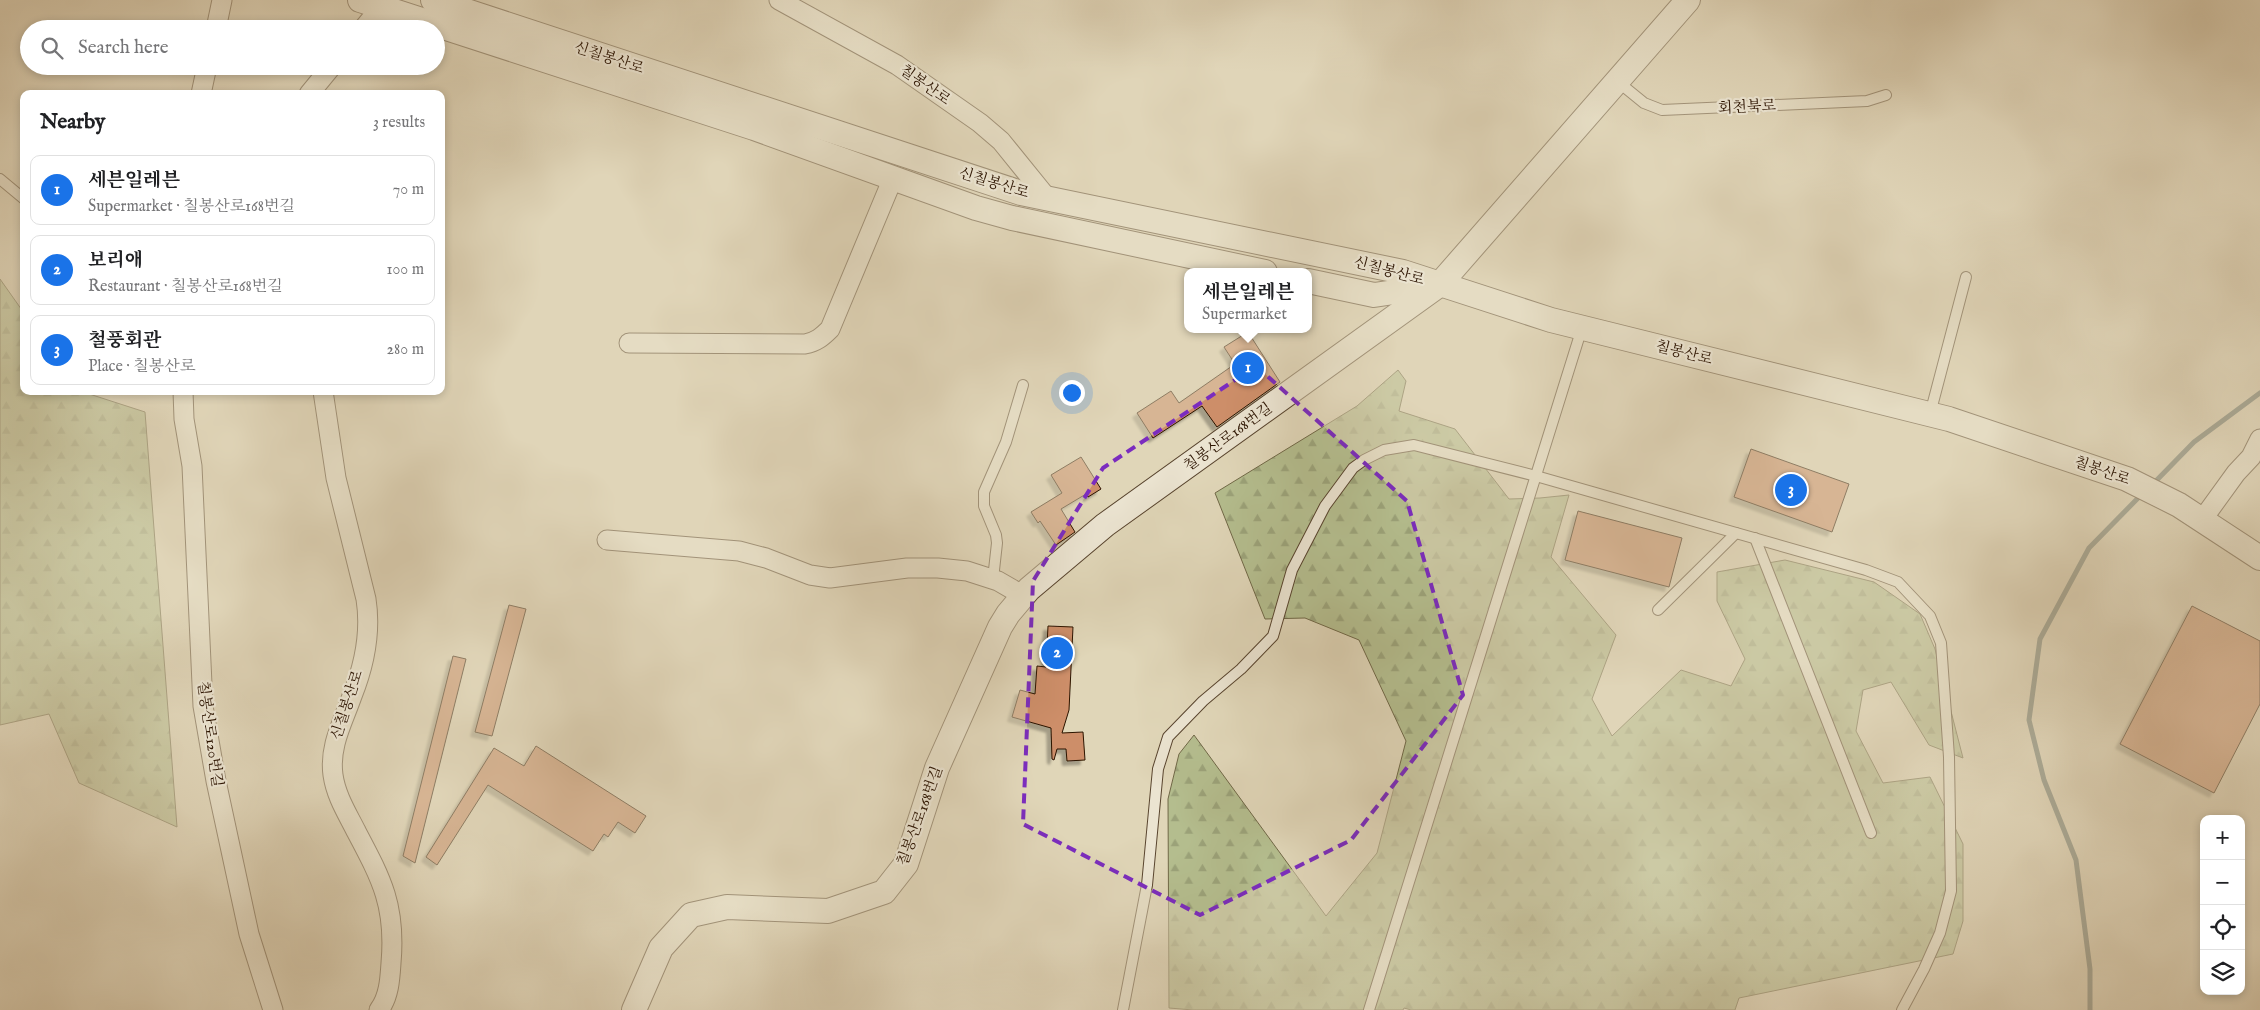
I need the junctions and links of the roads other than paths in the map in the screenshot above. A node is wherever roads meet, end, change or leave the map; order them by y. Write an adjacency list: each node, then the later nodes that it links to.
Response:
1 (222, 0): 6 (street)
2 (433, 0): 19 (street, 신칠봉산로)
3 (779, 0): 19 (street, 칠봉산로)
4 (1688, 0): 12 (street)
5 (370, 3): 7 (street, 신칠봉산로); 8 (street, 신칠봉산로)
6 (218, 20)
7 (365, 20)
8 (422, 20)
9 (445, 27): 16 (street, 신칠봉산로)
10 (205, 75): 13 (street)
11 (325, 75): 14 (street)
12 (1617, 81): 15 (lane, 회천북로); 23 (street)
13 (202, 90)
14 (312, 90)
15 (1886, 95)
16 (893, 178): 20 (street, 신칠봉산로); 25 (street)
17 (0, 179): 18 (lane)
18 (20, 196)
19 (1048, 198): 23 (street, 신칠봉산로)
20 (1246, 268)
21 (1966, 277): 29 (lane)
22 (1312, 282): 23 (street, 신칠봉산로)
23 (1439, 285): 24 (street, 칠봉산로); 39 (street, 칠봉산로168번길)
24 (1582, 328): 29 (street, 칠봉산로); 32 (lane)
25 (629, 343)
26 (1022, 385): 38 (lane)
27 (183, 395): 42 (street, 칠봉산로120번길)
28 (324, 395): 43 (street, 신칠봉산로)
29 (1930, 414): 33 (street, 칠봉산로)
30 (2260, 439): 31 (street)
31 (2255, 457): 33 (street)
32 (1536, 476): 34 (lane); 45 (lane); 46 (lane)
33 (2202, 520): 37 (street, 칠봉산로)
34 (1736, 533): 35 (lane); 40 (lane)
35 (1755, 538): 41 (lane); 47 (lane)
36 (607, 540): 38 (street)
37 (2260, 558)
38 (993, 579): 39 (street)
39 (1024, 596): 44 (street, 칠봉산로168번길)
40 (1658, 610)
41 (1871, 833)
42 (273, 1010)
43 (379, 1010)
44 (634, 1010)
45 (1123, 1010)
46 (1370, 1010)
47 (1902, 1010)

